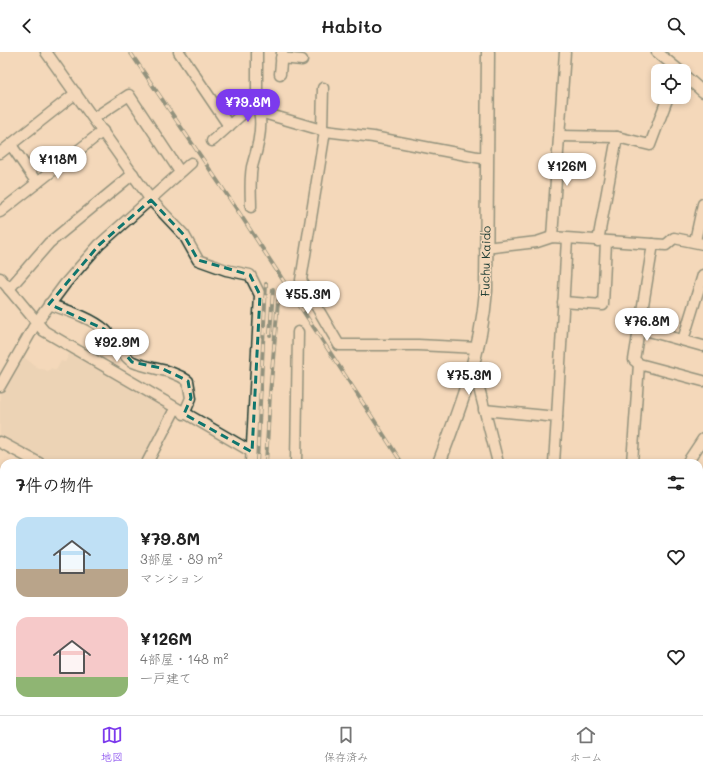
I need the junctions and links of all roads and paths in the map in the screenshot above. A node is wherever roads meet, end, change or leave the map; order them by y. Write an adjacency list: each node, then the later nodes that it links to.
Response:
1 (46, 52): 14 (street)
2 (179, 52): 18 (street)
3 (257, 52): 16 (street)
4 (488, 52): 26 (main road, Fuchu Kaido)
5 (565, 52): 21 (street)
6 (657, 52): 9 (street)
7 (281, 55): 8 (street); 10 (street)
8 (302, 60)
9 (671, 64)
10 (280, 74)
11 (691, 82): 13 (street)
12 (322, 88): 20 (street)
13 (703, 92)
14 (76, 93): 17 (street); 24 (street)
15 (665, 104): 22 (street)
16 (259, 108): 18 (street); 20 (street); 33 (street)
17 (94, 118): 19 (street); 28 (street)
18 (229, 126): 23 (street)
19 (103, 131): 29 (street); 30 (street)
20 (324, 131): 26 (street); 51 (street)
21 (560, 136): 22 (street); 35 (street)
22 (617, 137): 37 (street)
23 (212, 141)
24 (11, 145): 25 (street); 30 (street)
25 (0, 153)
26 (487, 159): 40 (main road, Fuchu Kaido)
27 (191, 163): 28 (street)
28 (180, 172): 31 (street)
29 (133, 174): 31 (street); 43 (street)
30 (38, 183): 34 (street)
31 (150, 200): 45 (street); 61 (street)
32 (703, 204): 38 (street)
33 (251, 207)
34 (0, 212)
35 (552, 237): 36 (street); 40 (street)
36 (567, 239): 37 (street); 44 (street)
37 (602, 242): 39 (street); 44 (street)
38 (699, 243): 39 (street)
39 (653, 244): 47 (street)
40 (485, 248): 51 (main road, Fuchu Kaido)
41 (703, 275): 49 (street)
42 (0, 278): 43 (street)
43 (9, 289): 46 (street)
44 (564, 302): 58 (street)
45 (49, 304): 46 (street); 57 (street)
46 (36, 323): 55 (street); 57 (street)
47 (638, 328): 49 (street); 52 (street)
48 (298, 332): 65 (street)
49 (683, 340): 50 (street)
50 (703, 346)
51 (478, 348): 53 (main road, Fuchu Kaido)
52 (639, 364): 54 (street); 69 (street)
53 (471, 375): 56 (street); 66 (main road, Fuchu Kaido)
54 (703, 381)
55 (0, 386)
56 (484, 410): 58 (street); 67 (street)
57 (180, 411): 61 (street); 63 (street)
58 (557, 418): 68 (street)
59 (703, 438): 70 (street)
60 (0, 442): 62 (street)
61 (252, 452): 64 (street)
62 (32, 459)
63 (150, 459)
64 (251, 459)
65 (296, 459)
66 (440, 459)
67 (497, 459)
68 (554, 459)
69 (632, 459)
70 (690, 459)

